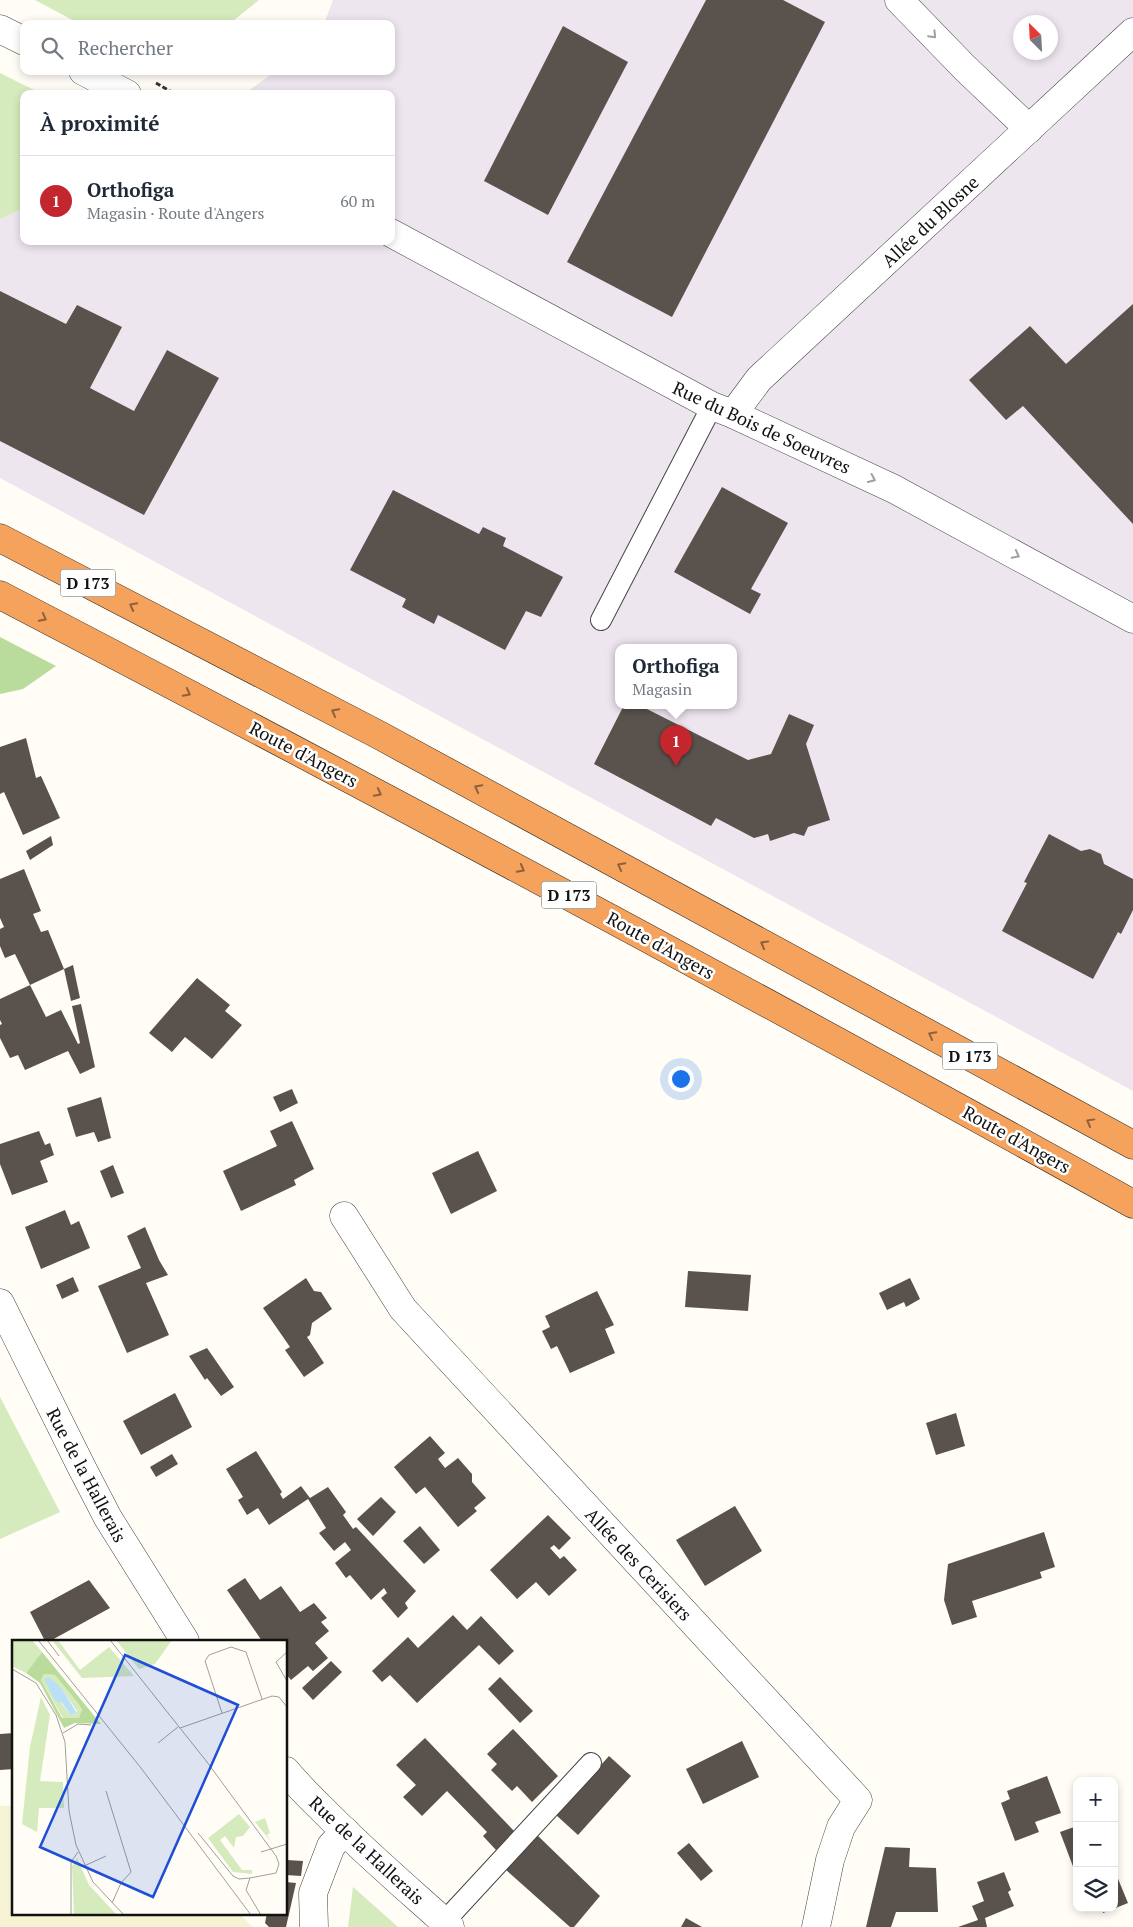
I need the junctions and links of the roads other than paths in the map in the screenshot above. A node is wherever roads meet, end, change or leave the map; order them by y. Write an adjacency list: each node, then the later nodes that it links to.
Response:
1 (899, 0): 7 (street, one-way to 7)
2 (0, 30): 4 (street)
3 (1133, 32): 7 (street, Allée du Blosne)
4 (20, 40)
5 (91, 75): 6 (street)
6 (119, 90)
7 (1029, 129): 9 (street, Allée du Blosne)
8 (395, 235): 9 (street, Rue du Bois de Soeuvres)
9 (722, 410): 12 (street, Rue du Bois de Soeuvres, one-way to 12); 13 (lane)
10 (0, 538): 14 (highway, D 173, one-way to 10)
11 (0, 595): 15 (highway, Route d'Angers / D 173, one-way to 15)
12 (1133, 619)
13 (602, 620)
14 (1133, 1145)
15 (1133, 1204)
16 (344, 1216): 24 (street, Allée des Cerisiers)
17 (0, 1303): 18 (street, Rue de la Hallerais)
18 (184, 1640)
19 (591, 1763): 22 (lane)
20 (288, 1773): 21 (street, Rue de la Hallerais)
21 (345, 1831): 22 (street, Rue de la Hallerais); 23 (street)
22 (447, 1924)
23 (314, 1927)
24 (816, 1927)

